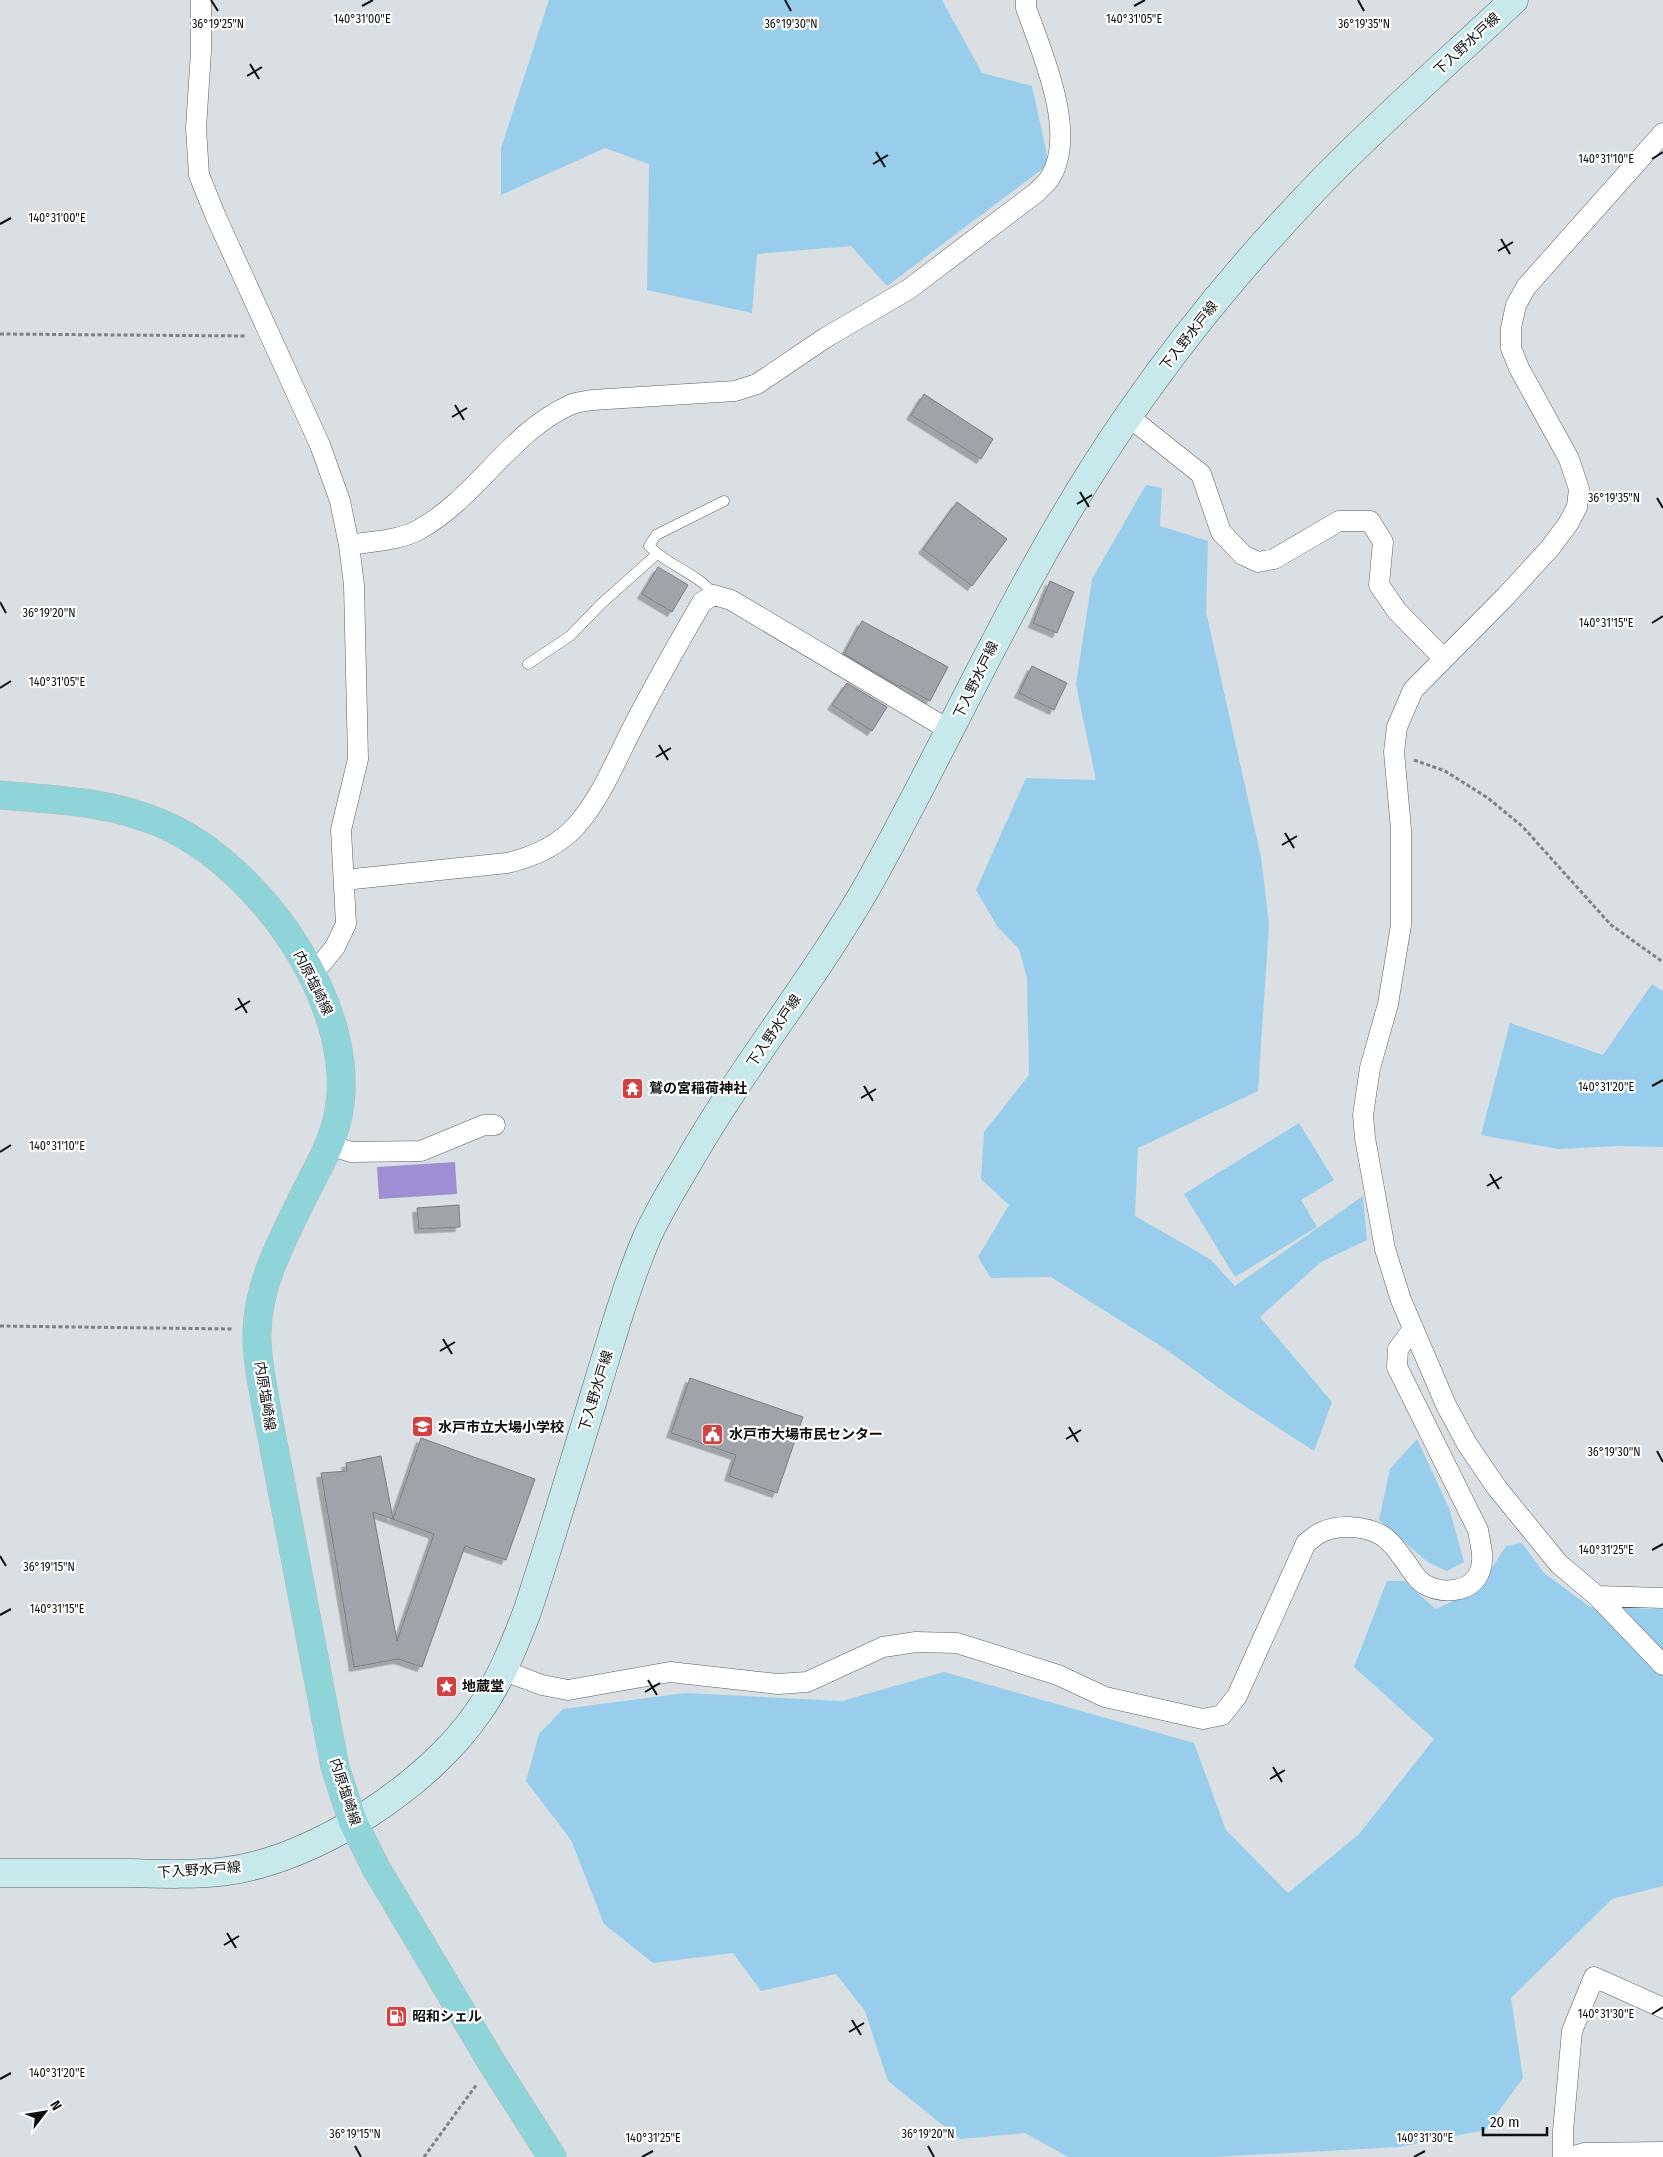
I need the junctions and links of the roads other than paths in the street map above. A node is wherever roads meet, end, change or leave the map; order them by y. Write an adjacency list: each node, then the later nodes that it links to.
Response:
1 (201, 0): 7 (street)
2 (1026, 0): 7 (street)
3 (1514, 0): 5 (main road, 下入野水戸線)
4 (1663, 133): 10 (street)
5 (1128, 416): 10 (street); 12 (main road, 下入野水戸線)
6 (724, 501): 8 (lane)
7 (349, 545): 14 (street)
8 (657, 554): 9 (lane); 11 (lane)
9 (714, 595): 12 (street); 14 (street)
10 (1443, 658): 18 (street)
11 (528, 664)
12 (951, 730): 22 (main road, 下入野水戸線)
13 (0, 795): 15 (main road, 内原塩崎線)
14 (344, 880): 15 (street)
15 (310, 972): 17 (main road, 内原塩崎線)
16 (495, 1125): 17 (street)
17 (328, 1145): 23 (main road, 内原塩崎線)
18 (1412, 1330): 19 (street); 22 (street)
19 (1597, 1596): 20 (street); 21 (street)
20 (1663, 1598)
21 (1663, 1665)
22 (502, 1670): 23 (main road, 下入野水戸線)
23 (353, 1822): 24 (main road, 下入野水戸線); 27 (main road, 内原塩崎線)
24 (0, 1872)
25 (1663, 2008): 28 (street)
26 (1663, 2152): 29 (street)
27 (552, 2157)
28 (1563, 2157)
29 (1570, 2157)

